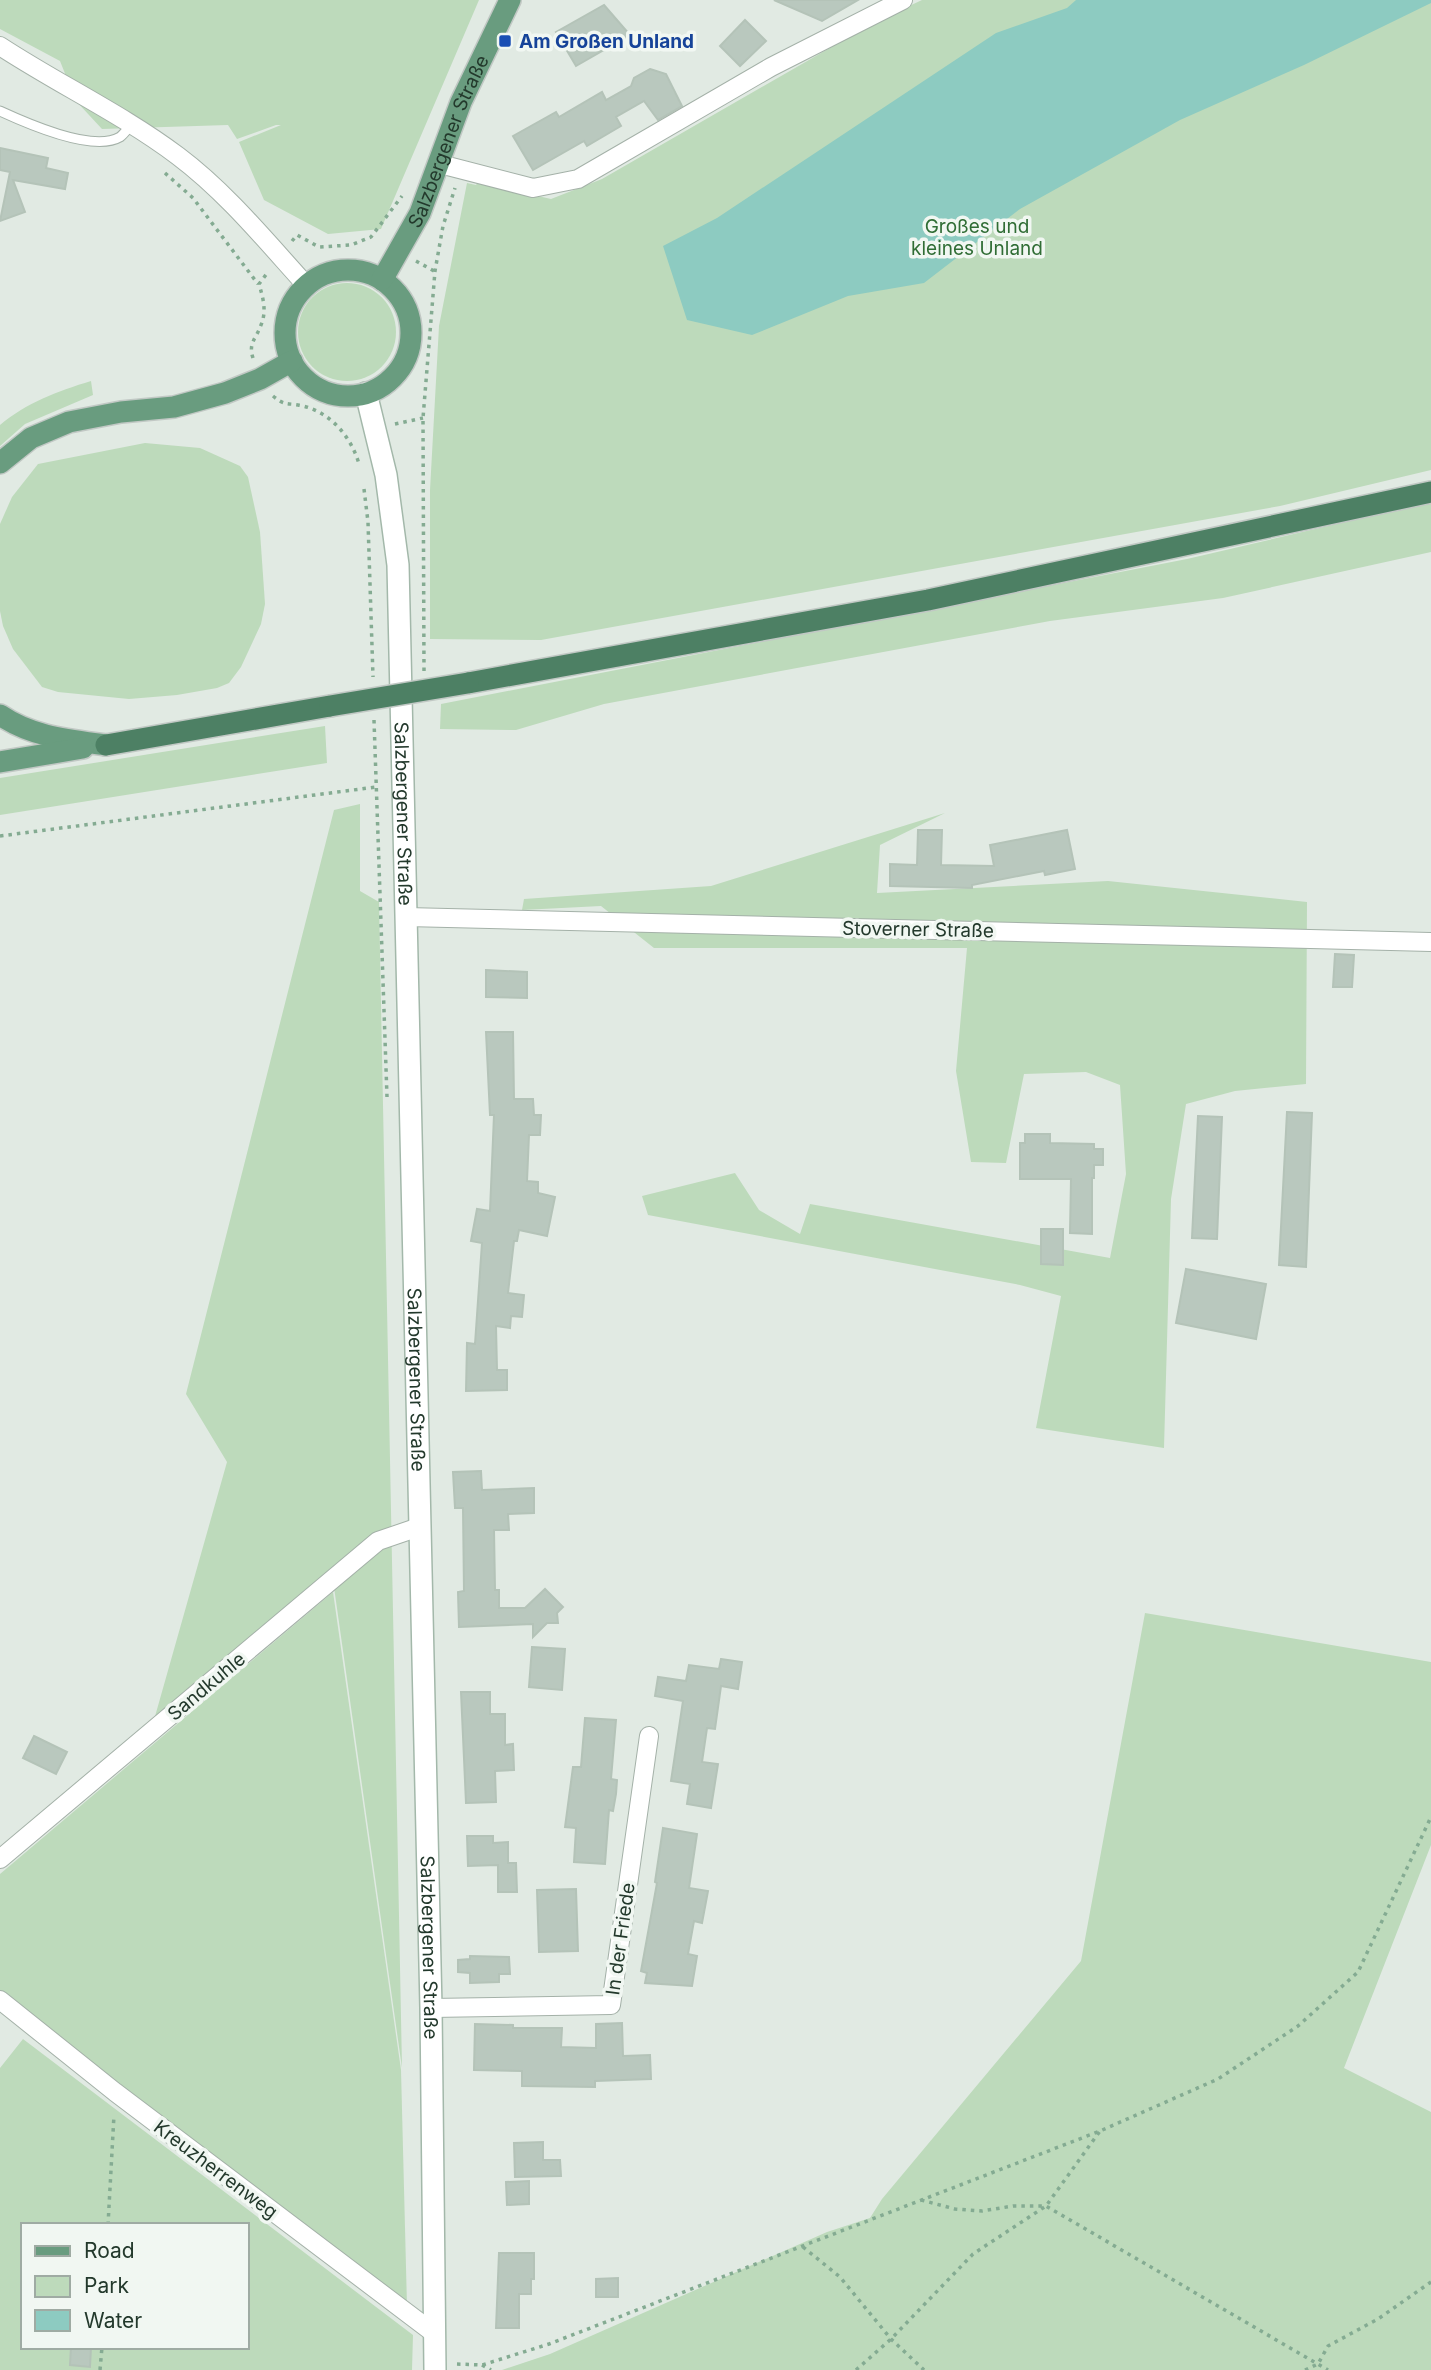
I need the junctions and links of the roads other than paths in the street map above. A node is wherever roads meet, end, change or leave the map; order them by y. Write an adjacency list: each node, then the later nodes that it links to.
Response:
1 (510, 0): 6 (main road, Salzbergener Straße)
2 (903, 0): 6 (street)
3 (0, 46): 5 (street)
4 (0, 111): 5 (lane)
5 (131, 125): 8 (street)
6 (440, 164): 7 (main road, Salzbergener Straße)
7 (382, 280): 8 (main road); 10 (main road)
8 (306, 285): 9 (main road)
9 (292, 361): 10 (main road); 11 (main road)
10 (366, 393): 16 (main road, Salzbergener Straße)
11 (0, 463)
12 (1431, 492): 14 (highway, bridge)
13 (0, 715): 14 (main road)
14 (106, 744): 15 (main road)
15 (0, 762)
16 (406, 918): 17 (street, Stoverner Straße); 18 (main road, Salzbergener Straße)
17 (1431, 942)
18 (419, 1527): 20 (street, Sandkuhle); 22 (main road, Salzbergener Straße)
19 (649, 1736): 22 (street, In der Friede)
20 (0, 1859)
21 (0, 2000): 23 (street, Kreuzherrenweg)
22 (431, 2008): 23 (main road, Salzbergener Straße)
23 (435, 2334): 24 (main road, Salzbergener Straße)
24 (435, 2367)

